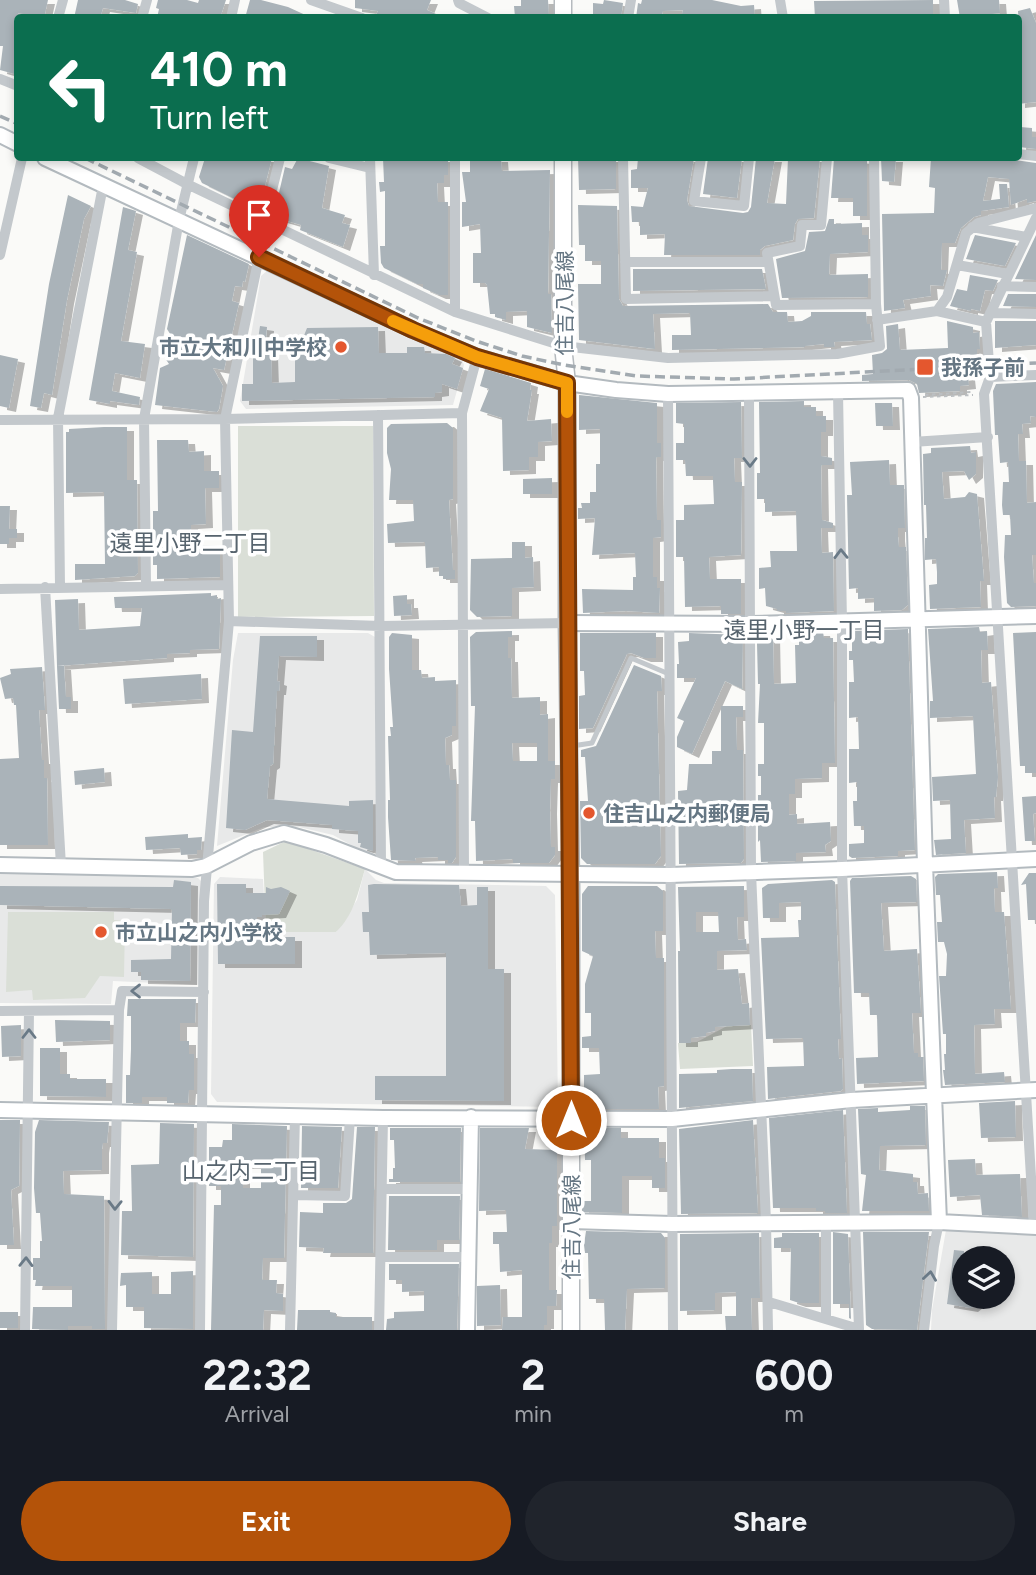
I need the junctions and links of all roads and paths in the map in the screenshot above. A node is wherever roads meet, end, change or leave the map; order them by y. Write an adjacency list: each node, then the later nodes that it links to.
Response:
1 (311, 0): 3 (street)
2 (458, 0): 4 (street)
3 (351, 14)
4 (479, 14)
5 (21, 161): 26 (street)
6 (51, 161): 19 (street)
7 (144, 161): 18 (street)
8 (193, 161): 18 (street)
9 (279, 161): 23 (street)
10 (456, 161): 38 (street)
11 (564, 161): 42 (main road, 住吉八尾線)
12 (623, 161): 28 (street)
13 (701, 161): 14 (street)
14 (749, 161)
15 (827, 161): 29 (street)
16 (874, 161): 36 (street)
17 (370, 163): 32 (street)
18 (187, 184): 21 (street); 23 (street)
19 (103, 186): 21 (street); 54 (street)
20 (1036, 208): 24 (street)
21 (179, 220): 27 (street); 56 (street)
22 (1035, 220): 25 (street)
23 (264, 222): 32 (street)
24 (972, 228): 25 (street); 30 (street)
25 (1026, 237): 31 (street)
26 (0, 254)
27 (259, 257): 43 (street); 57 (street)
28 (625, 262): 29 (street); 35 (street)
29 (768, 262): 35 (street)
30 (957, 265): 31 (street); 37 (street)
31 (1008, 274): 33 (street)
32 (374, 275): 38 (street)
33 (1002, 286): 34 (street); 40 (street)
34 (1036, 287)
35 (774, 296): 36 (street)
36 (876, 304): 41 (street)
37 (937, 311): 40 (street); 41 (street)
38 (455, 312): 42 (street)
39 (1036, 314): 40 (street)
40 (988, 317): 45 (street)
41 (877, 320): 42 (street)
42 (563, 346): 46 (main road, 住吉八尾線)
43 (477, 357): 46 (street); 52 (street)
44 (1036, 375): 45 (street)
45 (990, 377): 50 (street)
46 (567, 383): 48 (street); 69 (main road, 住吉八尾線)
47 (838, 392): 49 (street); 51 (street); 70 (street, one-way to 47)
48 (668, 394): 49 (street); 73 (street)
49 (749, 394): 71 (street, one-way to 71)
50 (984, 394): 51 (path); 58 (street)
51 (911, 398): 59 (street)
52 (462, 414): 53 (street); 72 (street)
53 (378, 415): 57 (street); 74 (street)
54 (58, 418): 55 (street); 56 (street); 62 (street)
55 (0, 419)
56 (144, 419): 57 (street); 60 (street)
57 (225, 419): 61 (street)
58 (988, 436): 59 (street); 66 (street)
59 (912, 442): 67 (street)
60 (146, 585): 61 (street); 62 (street)
61 (227, 585): 68 (street)
62 (60, 586): 63 (street)
63 (45, 587): 64 (street); 81 (street)
64 (0, 589)
65 (1036, 616): 66 (street)
66 (999, 618): 67 (street); 78 (street)
67 (916, 620): 70 (street); 79 (street)
68 (229, 621): 74 (street); 82 (street)
69 (567, 623): 72 (street); 73 (street); 76 (main road, 住吉八尾線)
70 (842, 623): 71 (street); 84 (street)
71 (751, 624): 73 (street); 85 (street)
72 (463, 625): 74 (street); 86 (street)
73 (668, 625): 75 (street)
74 (381, 626): 83 (street)
75 (669, 674): 76 (lane); 88 (street)
76 (568, 746): 87 (main road, 住吉八尾線)
77 (1036, 859): 78 (street)
78 (1013, 860): 79 (street); 93 (street)
79 (925, 864): 84 (street); 94 (street)
80 (0, 865): 81 (street)
81 (61, 866): 82 (street)
82 (206, 866): 83 (street); 89 (street)
83 (381, 866): 86 (street)
84 (842, 869): 85 (street); 95 (street)
85 (751, 872): 88 (street); 98 (street)
86 (464, 874): 87 (street)
87 (571, 874): 88 (street); 106 (main road, 住吉八尾線)
88 (670, 874): 105 (street)
89 (204, 992): 90 (street, one-way to 90); 100 (street)
90 (119, 1010): 92 (street); 99 (street)
91 (0, 1011): 92 (street)
92 (29, 1011): 97 (street, one-way to 92)
93 (1031, 1091): 94 (street); 116 (street)
94 (933, 1095): 95 (street); 113 (street)
95 (851, 1100): 98 (street); 112 (street)
96 (0, 1110): 97 (street)
97 (28, 1110): 99 (street); 122 (street, one-way to 97)
98 (761, 1110): 105 (street); 114 (street)
99 (117, 1112): 100 (street); 123 (street, one-way to 123)
100 (204, 1114): 101 (street); 124 (street)
101 (295, 1115): 102 (street); 109 (street)
102 (350, 1117): 103 (street); 109 (street)
103 (383, 1118): 104 (street); 107 (street)
104 (471, 1118): 106 (street); 108 (street)
105 (672, 1119): 106 (street); 115 (street)
106 (571, 1120): 110 (main road, 住吉八尾線)
107 (382, 1189): 108 (street); 117 (street)
108 (470, 1189): 118 (street)
109 (293, 1195): 125 (street)
110 (571, 1221): 115 (street); 128 (main road, 住吉八尾線)
111 (826, 1222): 112 (street); 114 (street); 120 (street)
112 (855, 1222): 113 (street); 121 (street)
113 (939, 1222): 116 (street); 131 (street, one-way to 113)
114 (766, 1223): 115 (street); 119 (street)
115 (672, 1224): 129 (street)
116 (1035, 1227)
117 (381, 1257): 118 (street); 126 (street)
118 (468, 1257): 127 (street)
119 (769, 1301): 120 (street); 130 (street)
120 (826, 1319): 121 (street)
121 (861, 1329)
122 (25, 1330)
123 (111, 1330)
124 (201, 1330)
125 (290, 1330)
126 (379, 1330)
127 (467, 1330)
128 (571, 1330)
129 (673, 1330)
130 (768, 1330)
131 (924, 1330)

